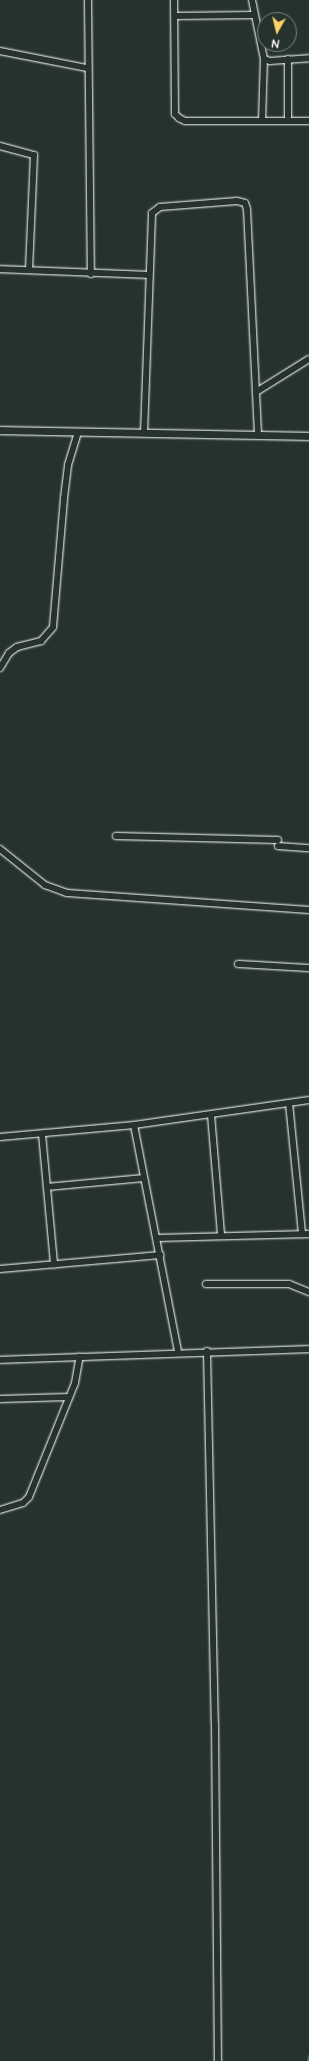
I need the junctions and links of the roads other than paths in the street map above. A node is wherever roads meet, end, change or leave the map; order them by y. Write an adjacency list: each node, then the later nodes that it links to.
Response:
1 (88, 0): 10 (street)
2 (174, 0): 5 (street)
3 (252, 0): 4 (street)
4 (254, 15): 5 (street); 8 (street)
5 (174, 16): 11 (street)
6 (0, 51): 10 (street)
7 (309, 58): 9 (street)
8 (264, 59): 9 (street); 11 (street)
9 (288, 59): 12 (street)
10 (87, 68): 17 (street)
11 (262, 121): 12 (street)
12 (288, 121): 13 (street)
13 (309, 121)
14 (0, 146): 16 (street)
15 (0, 269): 16 (street)
16 (29, 270): 17 (street)
17 (91, 274): 18 (street)
18 (148, 275): 20 (street); 23 (street)
19 (309, 359): 20 (street)
20 (256, 392): 24 (street)
21 (0, 430): 22 (street)
22 (78, 432): 23 (street); 26 (street)
23 (144, 433): 24 (street)
24 (258, 435): 25 (street)
25 (309, 436)
26 (0, 668)
27 (116, 836): 28 (street)
28 (309, 848)
29 (0, 849): 30 (street)
30 (309, 910)
31 (238, 964): 32 (street)
32 (309, 968)
33 (309, 1100): 34 (street)
34 (289, 1103): 35 (street); 41 (street)
35 (211, 1115): 36 (street); 43 (street)
36 (134, 1125): 37 (street); 39 (street)
37 (42, 1134): 38 (street); 40 (street)
38 (0, 1137)
39 (144, 1178): 40 (street); 44 (street)
40 (46, 1187): 46 (street)
41 (302, 1234): 42 (street); 43 (street)
42 (309, 1234)
43 (221, 1235): 44 (street)
44 (157, 1238): 45 (street)
45 (160, 1255): 46 (street); 52 (street)
46 (54, 1264): 47 (street)
47 (0, 1269)
48 (206, 1284): 49 (street)
49 (309, 1292)
50 (309, 1349): 51 (street)
51 (207, 1351): 52 (street); 58 (street)
52 (178, 1352): 53 (street)
53 (80, 1356): 54 (street); 55 (street)
54 (0, 1360)
55 (69, 1397): 56 (street); 57 (street)
56 (0, 1399)
57 (0, 1510)
58 (218, 2061)

